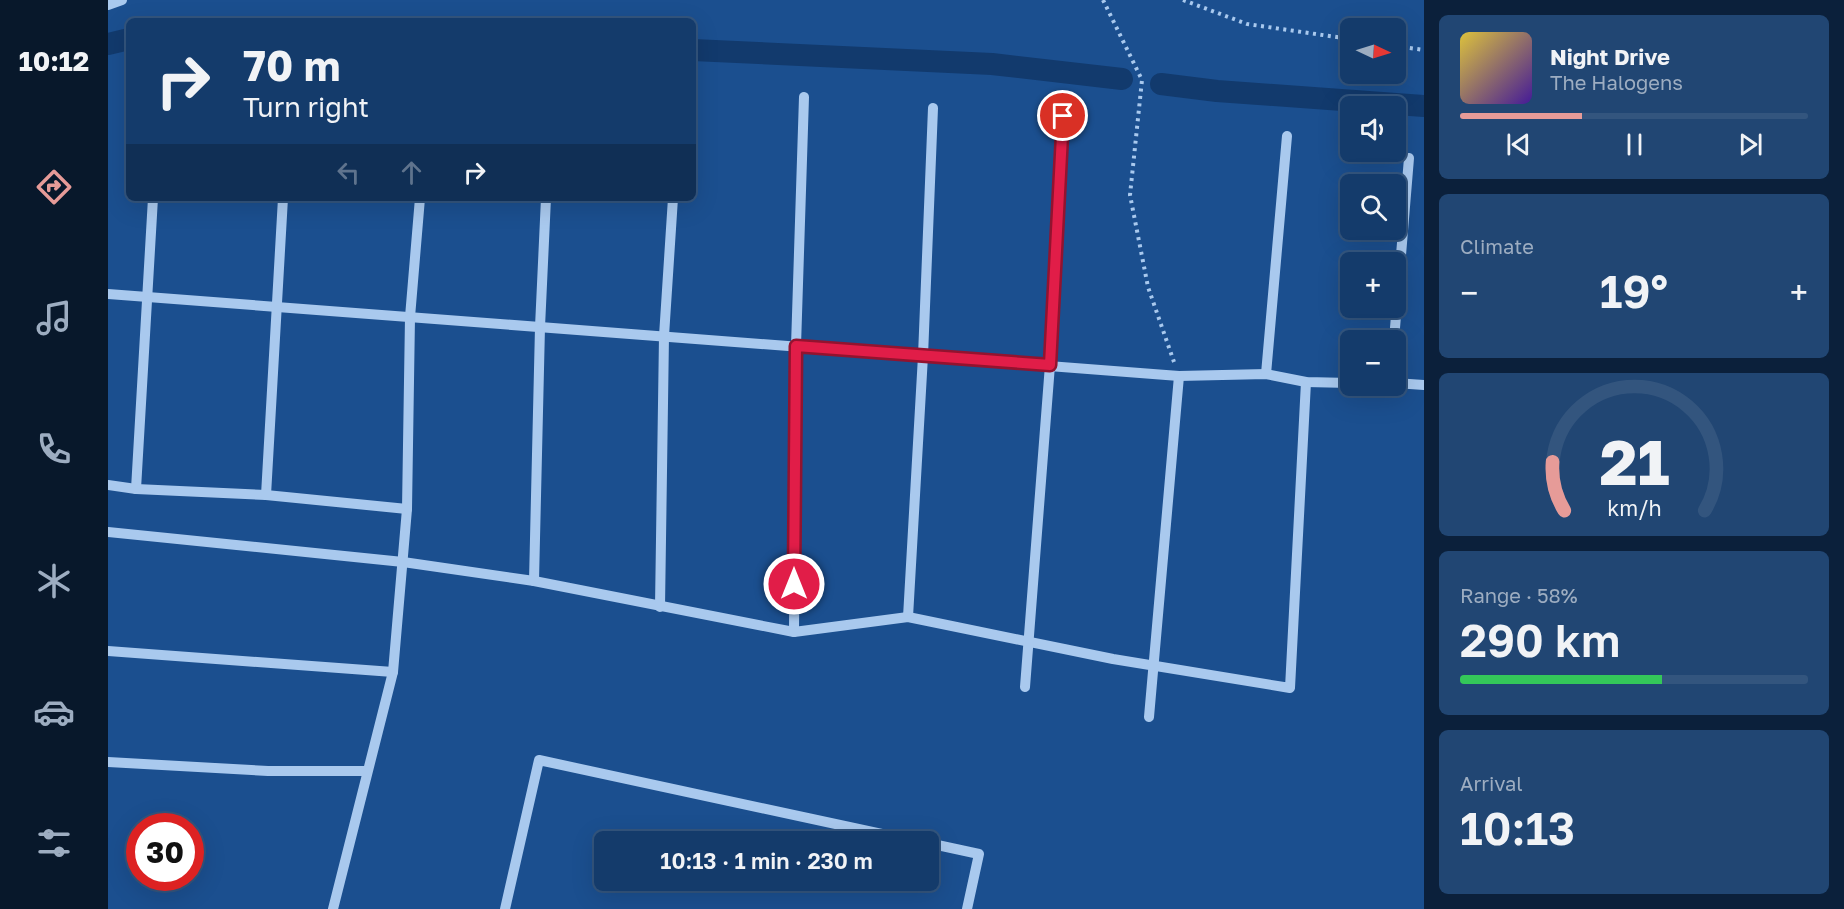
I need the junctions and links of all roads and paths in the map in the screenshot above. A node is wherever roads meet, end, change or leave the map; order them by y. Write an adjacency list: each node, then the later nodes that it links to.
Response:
1 (122, 0): 4 (street)
2 (1103, 0): 29 (path)
3 (1183, 0): 5 (path)
4 (108, 5)
5 (1340, 38)
6 (1406, 48): 7 (path)
7 (1424, 50)
8 (804, 97): 25 (street)
9 (933, 108): 26 (street)
10 (1063, 116): 27 (street)
11 (1287, 136): 28 (street)
12 (1409, 158): 23 (street)
13 (153, 201): 19 (street)
14 (283, 201): 20 (street)
15 (420, 201): 21 (street)
16 (546, 201): 22 (street)
17 (673, 201): 24 (street)
18 (108, 294): 19 (street)
19 (148, 297): 20 (street); 35 (street)
20 (276, 306): 21 (street); 36 (street)
21 (410, 317): 22 (street); 37 (street)
22 (540, 327): 24 (street); 40 (street)
23 (1395, 330)
24 (664, 336): 25 (street); 41 (street)
25 (796, 346): 26 (street); 43 (street)
26 (923, 356): 27 (street); 42 (street)
27 (1050, 365): 29 (street); 44 (street)
28 (1266, 374): 29 (street); 30 (street)
29 (1179, 376): 46 (street)
30 (1306, 382): 31 (street); 46 (street)
31 (1340, 382)
32 (1406, 384): 33 (street)
33 (1424, 385)
34 (108, 485): 35 (street)
35 (136, 489): 36 (street)
36 (266, 495): 37 (street)
37 (407, 509): 39 (street)
38 (108, 532): 39 (street)
39 (403, 562): 40 (street); 47 (street)
40 (534, 581): 41 (street)
41 (660, 607): 43 (street)
42 (908, 617): 43 (street); 44 (street)
43 (794, 632)
44 (1028, 642): 46 (street); 48 (street)
45 (108, 651): 47 (street)
46 (1154, 666): 49 (street)
47 (393, 672): 51 (street)
48 (1025, 687)
49 (1149, 717)
50 (108, 762): 51 (street)
51 (367, 771): 54 (street)
52 (868, 831): 55 (street)
53 (939, 845): 56 (street)
54 (333, 909)
55 (505, 909)
56 (967, 909)

